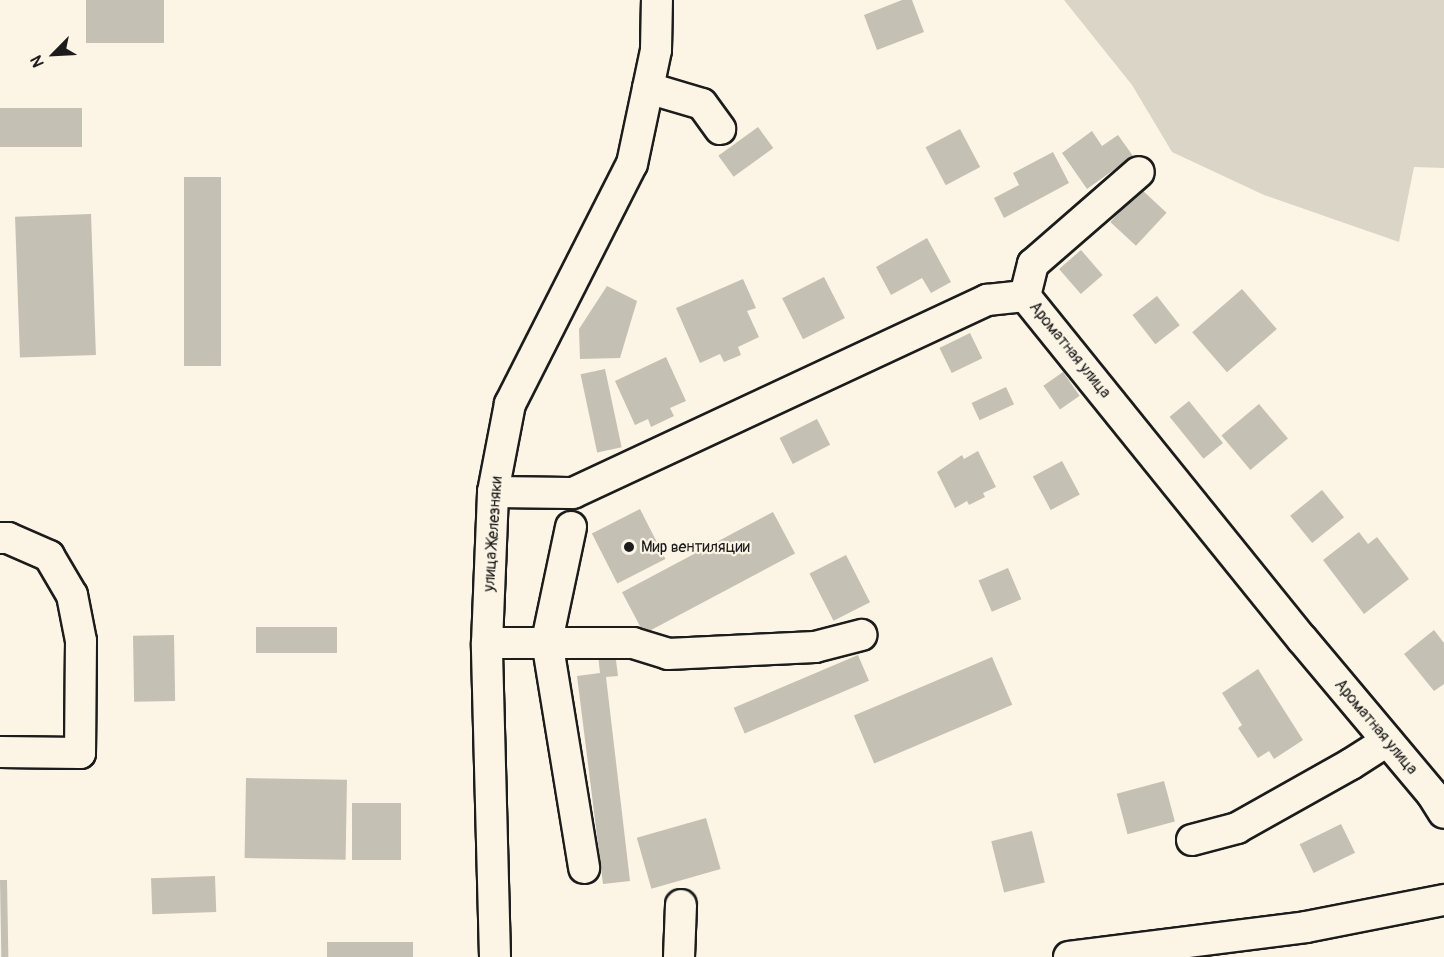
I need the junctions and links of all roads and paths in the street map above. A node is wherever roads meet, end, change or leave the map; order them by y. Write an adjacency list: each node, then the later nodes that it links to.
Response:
1 (657, 0): 2 (street, улица Железняки)
2 (648, 88): 3 (street); 6 (street, улица Железняки)
3 (720, 129)
4 (1139, 172): 5 (street)
5 (1026, 296): 6 (street, Ароматная улица); 12 (street, Ароматная улица)
6 (493, 492): 11 (street, улица Железняки)
7 (571, 527): 10 (street)
8 (0, 538): 13 (street)
9 (861, 635): 10 (street)
10 (547, 641): 11 (street); 16 (street)
11 (487, 643): 19 (street, улица Железняки)
12 (1387, 741): 14 (street, Ароматная улица); 15 (street)
13 (0, 752)
14 (1440, 797)
15 (1192, 840)
16 (584, 868)
17 (1444, 900): 21 (street)
18 (681, 904): 20 (street)
19 (495, 957)
20 (679, 957)
21 (1069, 957)

